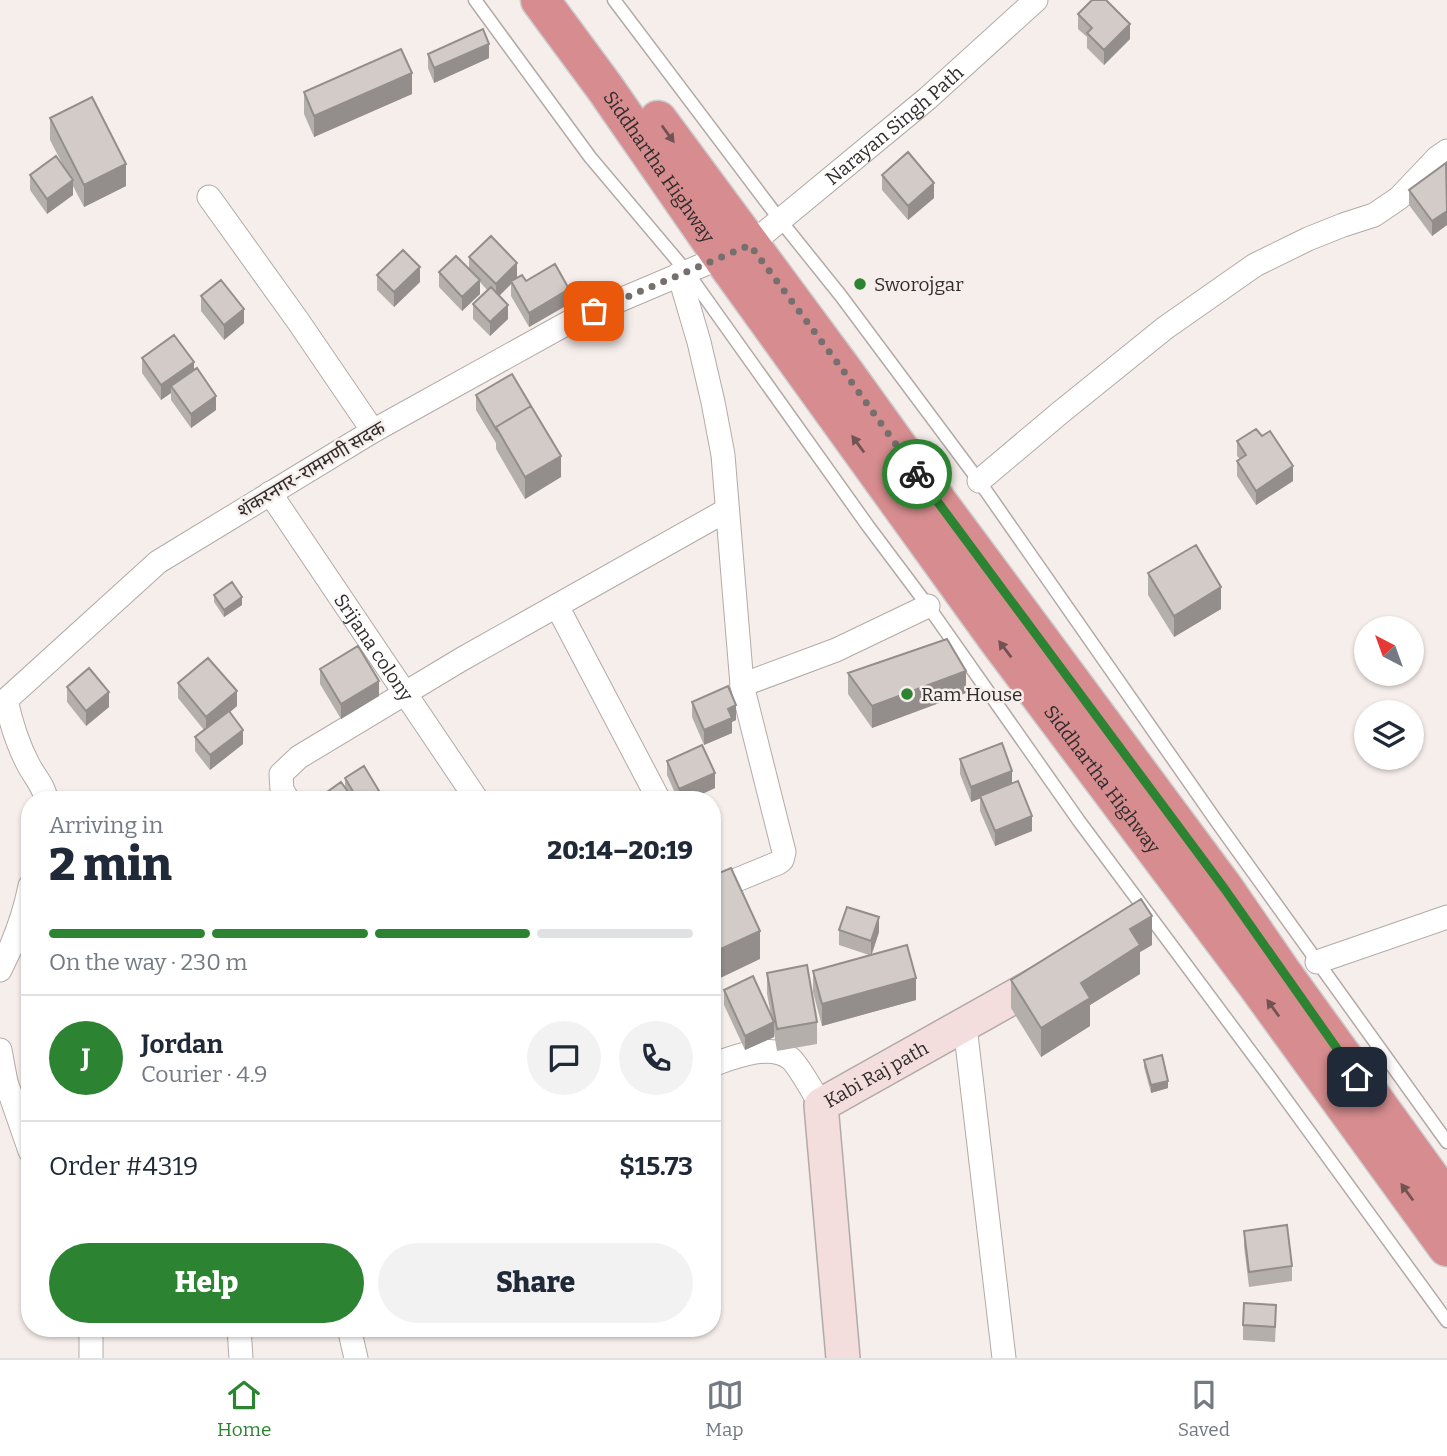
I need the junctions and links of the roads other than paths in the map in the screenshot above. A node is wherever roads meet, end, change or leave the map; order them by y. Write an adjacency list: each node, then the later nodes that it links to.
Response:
1 (475, 0): 10 (lane)
2 (540, 0): 9 (highway, Siddhartha Highway)
3 (570, 0): 9 (highway, Siddhartha Highway, one-way to 9)
4 (614, 0): 8 (lane)
5 (1035, 0): 8 (street, Narayan Singh Path)
6 (1447, 151): 12 (street)
7 (209, 197): 11 (street)
8 (780, 220): 9 (street, Narayan Singh Path); 12 (lane)
9 (736, 251): 10 (street, शंकरनगर-राममणी सदक); 36 (highway, Siddhartha Highway); 37 (highway, Siddhartha Highway, one-way to 9)
10 (683, 273): 11 (street, शंकरनगर-राममणी सदक); 14 (street); 16 (lane)
11 (373, 431): 13 (street, शंकरनगर-राममणी सदक)
12 (979, 481): 27 (lane)
13 (270, 493): 18 (street, Srijana colony); 19 (street, शंकरनगर-राममणी सदक)
14 (727, 510): 15 (street); 17 (street)
15 (556, 606): 18 (street); 23 (street)
16 (928, 606): 17 (street); 38 (lane)
17 (742, 685): 24 (street)
18 (405, 693): 21 (street); 22 (street, Srijana colony)
19 (3, 704): 20 (street, शंकरनगर-राममणी सदक)
20 (44, 791)
21 (283, 791)
22 (471, 791)
23 (654, 791)
24 (721, 886)
25 (1447, 917): 27 (street)
26 (21, 921): 29 (street)
27 (1317, 962): 35 (lane)
28 (1070, 966): 30 (street, Kabi Raj path)
29 (0, 970)
30 (965, 1026): 33 (street, Kabi Raj path); 46 (street)
31 (0, 1049): 34 (street)
32 (721, 1062): 33 (street)
33 (821, 1105): 45 (street, Kabi Raj path)
34 (21, 1129)
35 (1447, 1142)
36 (1447, 1201)
37 (1447, 1247)
38 (1447, 1321)
39 (91, 1337): 42 (street)
40 (240, 1337): 43 (street)
41 (351, 1337): 44 (street)
42 (91, 1358)
43 (241, 1358)
44 (356, 1358)
45 (844, 1358)
46 (1004, 1358)

